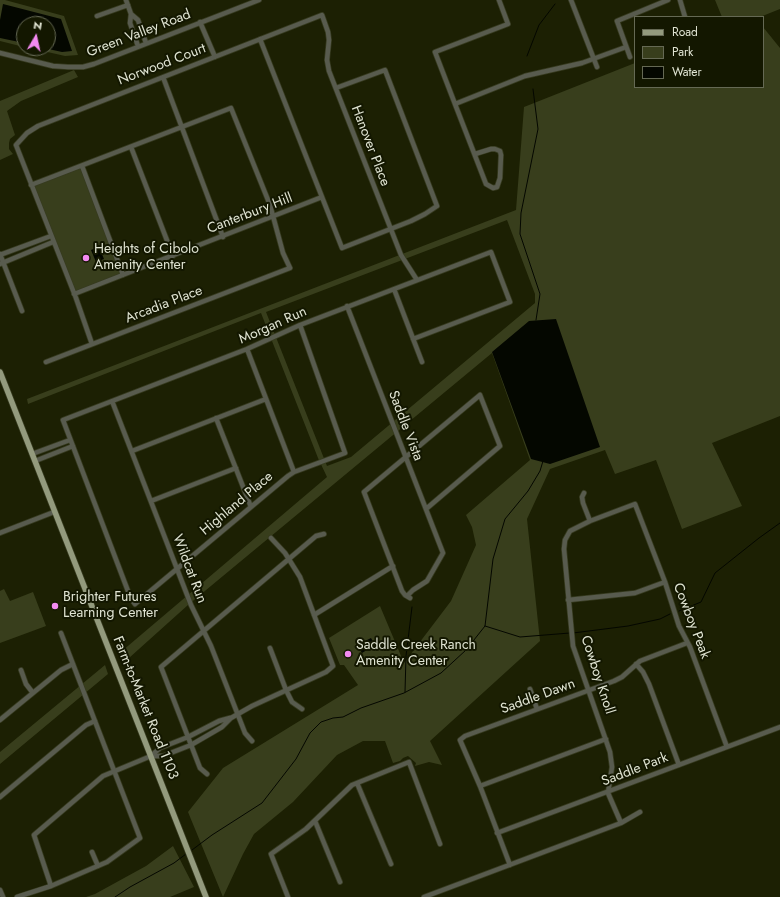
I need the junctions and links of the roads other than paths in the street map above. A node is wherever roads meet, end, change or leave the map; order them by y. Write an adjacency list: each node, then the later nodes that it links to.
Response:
1 (259, 0): 11 (street, Green Valley Road)
2 (499, 0): 25 (street)
3 (571, 0): 21 (street)
4 (668, 0): 17 (street)
5 (680, 0): 10 (street)
6 (127, 2): 7 (street); 9 (street)
7 (131, 14): 12 (street); 13 (street)
8 (322, 14): 14 (street, Norwood Court); 24 (street, Hanover Place)
9 (97, 16)
10 (685, 16)
11 (200, 22): 15 (street, Green Valley Road); 19 (street)
12 (141, 28): 13 (street); 15 (street)
13 (133, 31): 16 (street)
14 (260, 39): 19 (street, Norwood Court); 31 (street)
15 (146, 43): 16 (street, Green Valley Road)
16 (138, 46): 18 (street, Green Valley Road)
17 (626, 47): 20 (street); 21 (street)
18 (0, 53)
19 (215, 56): 23 (street, Norwood Court)
20 (630, 57)
21 (594, 59): 22 (street); 25 (street)
22 (597, 67)
23 (163, 77): 26 (street); 30 (street, Norwood Court)
24 (336, 88): 33 (street, Hanover Place); 33 (street)
25 (455, 104): 28 (street)
26 (181, 128): 27 (street); 32 (street); 35 (street)
27 (131, 147): 29 (street); 38 (street)
28 (475, 154): 28 (street)
29 (82, 166): 30 (street); 40 (street)
30 (31, 185): 34 (street)
31 (322, 198): 32 (street, Canterbury Hill); 33 (street)
32 (274, 217): 35 (street, Canterbury Hill); 48 (street, Arcadia Place)
33 (391, 229): 41 (street, Hanover Place)
34 (51, 236): 36 (street); 37 (street)
35 (223, 237): 38 (street, Canterbury Hill)
36 (53, 242): 39 (street); 43 (street)
37 (0, 255): 39 (street)
38 (173, 256): 40 (street, Canterbury Hill)
39 (2, 263): 45 (street)
40 (123, 275): 43 (street, Canterbury Hill)
41 (417, 280): 42 (street, Morgan Run); 47 (street, Morgan Run)
42 (394, 289): 44 (street, Morgan Run); 47 (street)
43 (74, 294): 48 (street)
44 (347, 306): 46 (street, Morgan Run); 60 (street, Saddle Vista)
45 (22, 311)
46 (300, 325): 49 (street, Morgan Run); 63 (street, Highland Place)
47 (413, 339): 51 (street)
48 (92, 344): 50 (street, Arcadia Place)
49 (247, 349): 53 (street); 54 (street, Morgan Run)
50 (46, 362)
51 (422, 362)
52 (0, 372): 59 (main road, Farm-to-Market Road 1103)
53 (266, 399): 55 (street); 63 (street)
54 (112, 401): 56 (street, Morgan Run); 58 (street, Wildcat Run)
55 (216, 418): 58 (street); 62 (street)
56 (70, 440): 57 (street); 59 (street)
57 (73, 446): 61 (street); 76 (street, Highland Place)
58 (132, 451): 65 (street, Wildcat Run)
59 (32, 454): 61 (main road, Farm-to-Market Road 1103)
60 (406, 457): 68 (street, Saddle Vista); 68 (street); 75 (street)
61 (35, 461): 69 (main road, Farm-to-Market Road 1103)
62 (236, 468): 65 (street); 67 (street)
63 (294, 472): 67 (street, Highland Place)
64 (584, 492): 70 (street)
65 (151, 501): 76 (street, Wildcat Run)
66 (636, 504): 70 (street, Cowboy Knoll); 77 (street, Cowboy Peak)
67 (251, 507): 76 (street, Highland Place)
68 (426, 509): 75 (street, Saddle Vista)
69 (54, 512): 71 (street); 103 (main road, Farm-to-Market Road 1103)
70 (590, 521): 78 (street, Cowboy Knoll)
71 (0, 533)
72 (324, 534): 74 (street)
73 (270, 538): 74 (street)
74 (288, 559): 79 (street); 80 (street)
75 (393, 566): 79 (street)
76 (178, 569): 80 (street, Wildcat Run)
77 (665, 582): 78 (street); 82 (street, Cowboy Peak)
78 (568, 600): 89 (street, Cowboy Knoll)
79 (314, 615): 88 (street)
80 (203, 631): 93 (street, Wildcat Run); 98 (street)
81 (61, 633): 84 (street)
82 (687, 642): 85 (street, Saddle Dawn); 102 (street, Cowboy Peak)
83 (270, 648): 88 (street)
84 (73, 664): 90 (street); 96 (street)
85 (636, 664): 89 (street, Saddle Dawn); 104 (street)
86 (21, 670): 90 (street)
87 (530, 689): 92 (street)
88 (286, 690): 91 (street); 93 (street)
89 (588, 691): 92 (street, Saddle Dawn); 99 (street, Cowboy Knoll)
90 (33, 693): 95 (street)
91 (302, 709)
92 (537, 709): 108 (street, Saddle Dawn)
93 (237, 714): 94 (street); 100 (street, Wildcat Run)
94 (231, 718): 98 (street); 101 (street)
95 (0, 720)
96 (95, 721): 105 (street); 110 (street)
97 (780, 727): 102 (street, Saddle Park)
98 (188, 737): 101 (street); 103 (street)
99 (606, 740): 108 (street); 109 (street, Cowboy Knoll)
100 (252, 741)
101 (191, 745): 103 (street); 106 (street)
102 (727, 747): 104 (street, Saddle Park)
103 (151, 756): 105 (street); 125 (main road, Farm-to-Market Road 1103)
104 (679, 765): 109 (street, Saddle Park)
105 (115, 771): 119 (street); 121 (street)
106 (207, 774)
107 (357, 783): 112 (street); 115 (street); 117 (street)
108 (480, 786): 114 (street)
109 (608, 792): 113 (street); 114 (street, Saddle Park)
110 (0, 798)
111 (640, 812): 113 (street)
112 (314, 821): 120 (street); 126 (street)
113 (621, 823): 118 (street)
114 (497, 833): 118 (street)
115 (440, 844)
116 (92, 852): 119 (street)
117 (391, 864)
118 (510, 865): 127 (street)
119 (98, 866): 121 (street)
120 (340, 882)
121 (51, 886): 124 (street)
122 (0, 890): 123 (street)
123 (3, 897)
124 (17, 897)
125 (206, 897)
126 (288, 897)
127 (424, 897)

